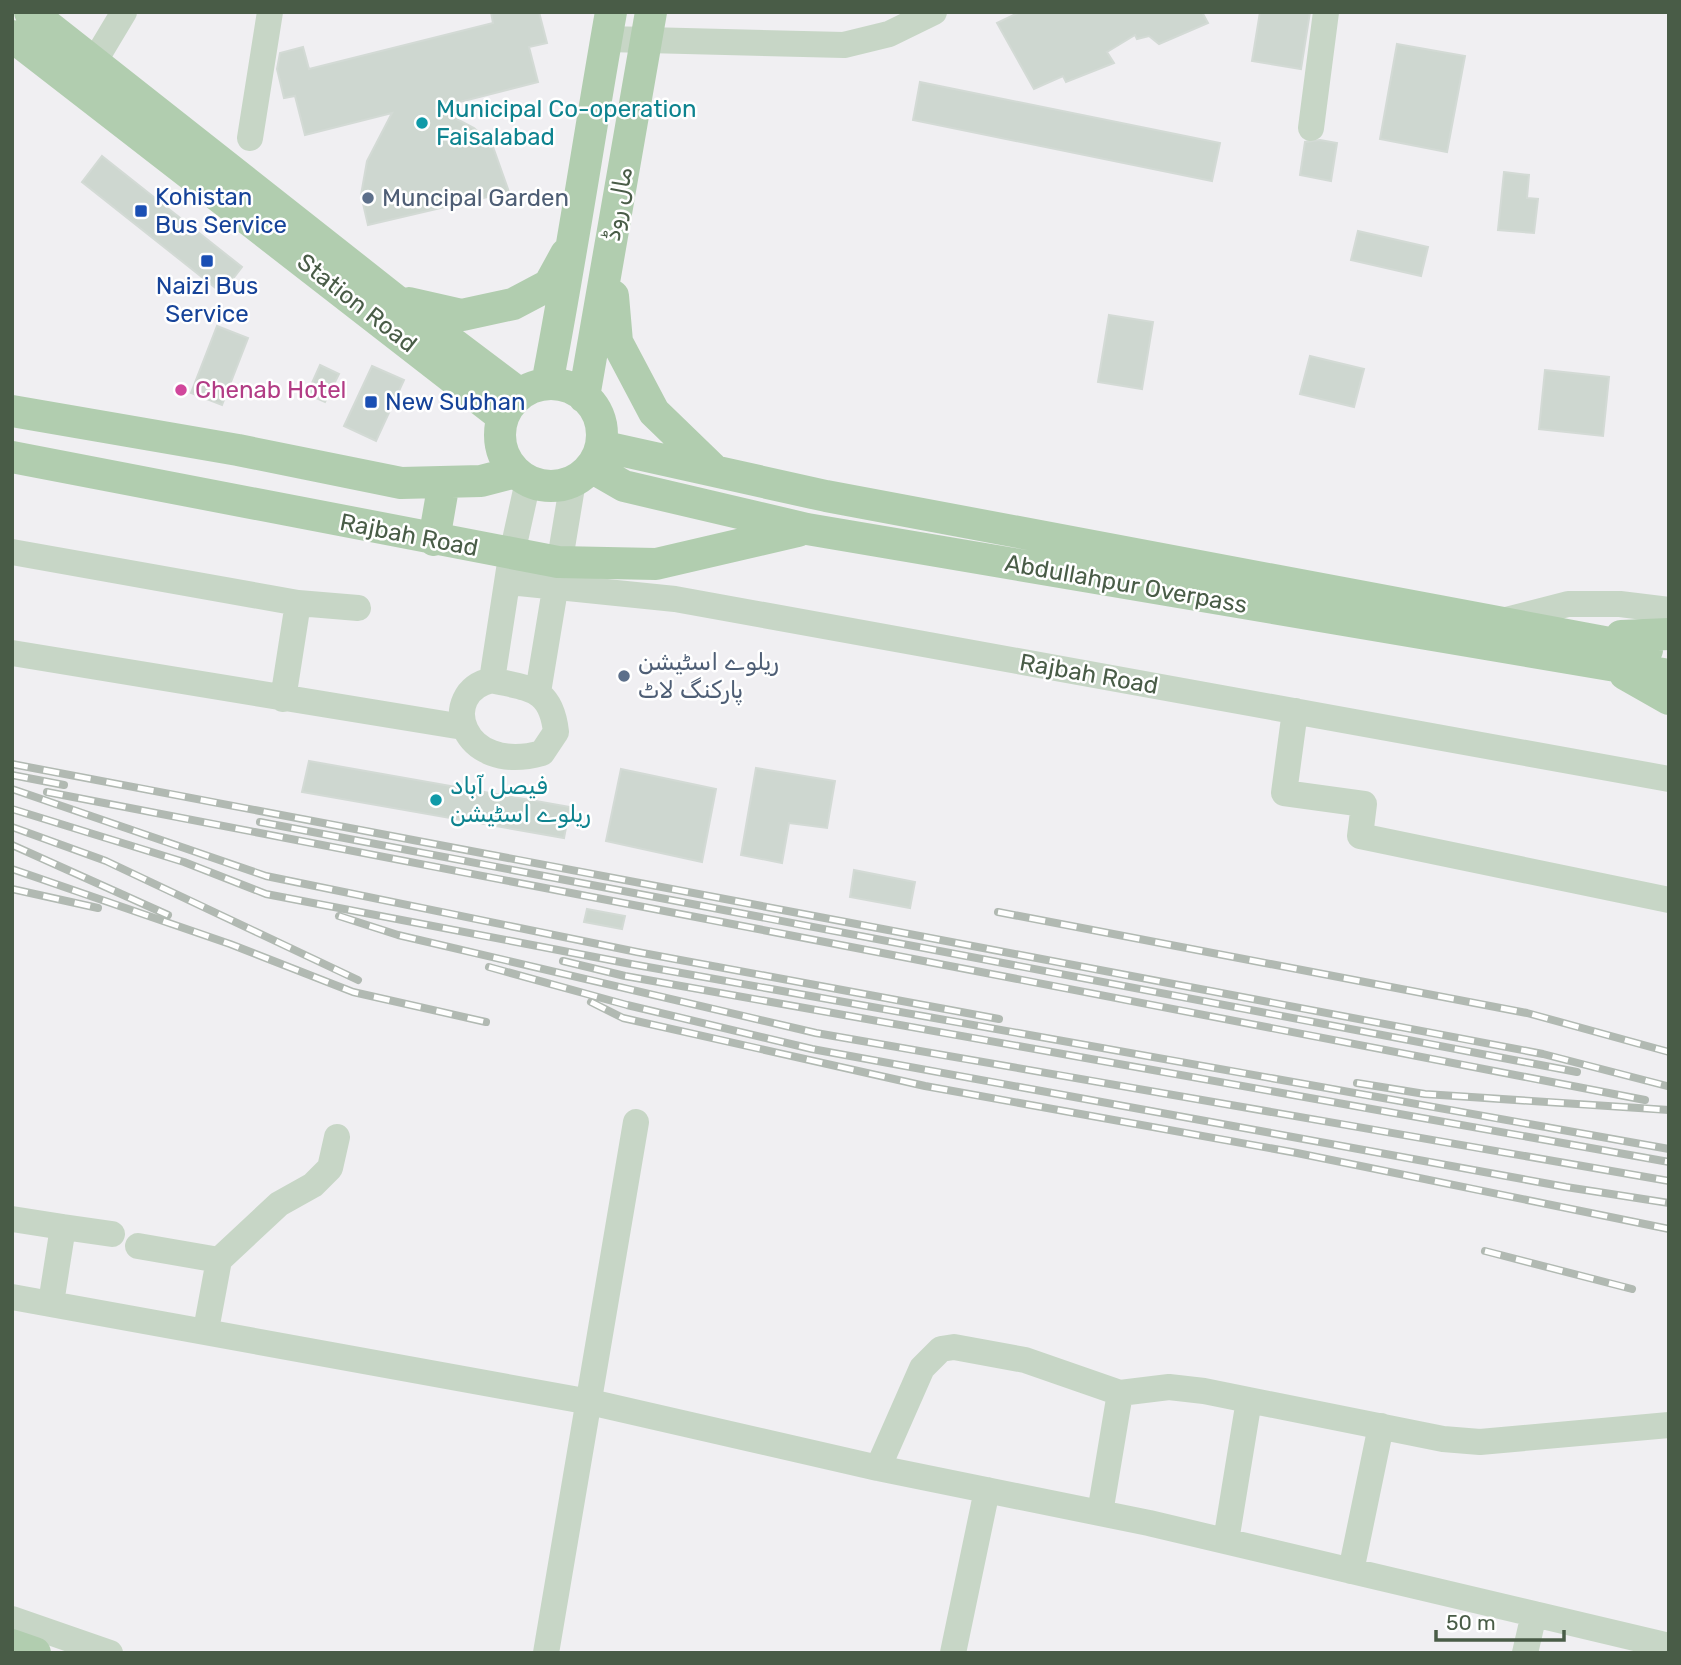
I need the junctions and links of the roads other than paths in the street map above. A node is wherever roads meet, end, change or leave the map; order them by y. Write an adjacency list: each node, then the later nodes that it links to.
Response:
1 (30, 12): 9 (main road, Station Road)
2 (124, 12): 9 (street)
3 (270, 12): 11 (street)
4 (934, 12): 7 (street)
5 (1326, 12): 10 (street)
6 (609, 26): 7 (street); 12 (main road, مال روڈ)
7 (649, 26): 13 (main road, مال روڈ)
8 (12, 36): 16 (main road, Station Road)
9 (93, 62): 14 (main road, Station Road)
10 (1311, 128)
11 (250, 138)
12 (576, 238): 14 (main road); 16 (main road, مال روڈ)
13 (608, 256): 15 (main road, مال روڈ); 22 (main road)
14 (394, 299): 16 (main road, Station Road)
15 (584, 397): 16 (main road); 20 (main road)
16 (523, 398): 23 (main road)
17 (12, 411): 18 (main road, Rajbah Road)
18 (79, 423): 21 (main road); 24 (main road, Rajbah Road)
19 (12, 457): 21 (main road, Rajbah Road)
20 (588, 465): 22 (main road, Abdullahpur Overpass); 23 (main road); 25 (main road, Abdullahpur Overpass); 29 (street)
21 (71, 468): 26 (main road, Rajbah Road)
22 (717, 473): 33 (main road, Abdullahpur Overpass)
23 (522, 477): 24 (main road, Rajbah Road); 28 (street)
24 (444, 482): 26 (main road)
25 (807, 529): 29 (main road, Rajbah Road); 38 (main road, Abdullahpur Overpass)
26 (435, 540): 28 (main road, Rajbah Road)
27 (12, 552): 30 (street)
28 (510, 568): 29 (main road, Rajbah Road); 40 (street)
29 (557, 573): 41 (street); 44 (street, Rajbah Road)
30 (298, 603): 31 (street); 42 (street)
31 (358, 608)
32 (1669, 610): 33 (street)
33 (1497, 622): 35 (main road, Abdullahpur Overpass)
34 (1669, 634): 35 (main road)
35 (1581, 638): 37 (main road, Abdullahpur Overpass)
36 (12, 653): 42 (street)
37 (1669, 654)
38 (1612, 665): 39 (main road, Abdullahpur Overpass); 43 (main road)
39 (1669, 675)
40 (492, 680): 41 (street); 45 (street)
41 (538, 692): 45 (street)
42 (283, 699): 45 (street)
43 (1669, 699)
44 (1295, 711): 46 (street, Rajbah Road); 47 (street)
45 (463, 727)
46 (1669, 779)
47 (1669, 900)
48 (636, 1122): 60 (street)
49 (337, 1137): 54 (street)
50 (12, 1219): 51 (street)
51 (63, 1227): 52 (street); 56 (street)
52 (112, 1234)
53 (138, 1245): 54 (street)
54 (219, 1260): 57 (street)
55 (12, 1297): 56 (street)
56 (51, 1303): 57 (street)
57 (206, 1330): 60 (street)
58 (1120, 1393): 59 (street); 63 (street); 65 (street)
59 (1250, 1400): 62 (street); 66 (street)
60 (590, 1402): 63 (street); 74 (street)
61 (1669, 1424): 62 (street)
62 (1381, 1426): 67 (street)
63 (878, 1468): 64 (street)
64 (987, 1490): 65 (street); 75 (street)
65 (1100, 1513): 66 (street)
66 (1226, 1541): 67 (street)
67 (1351, 1571): 68 (street)
68 (1534, 1614): 71 (street); 76 (street)
69 (12, 1619): 73 (street)
70 (12, 1645): 72 (main road)
71 (1669, 1646)
72 (35, 1653)
73 (110, 1653)
74 (546, 1653)
75 (953, 1653)
76 (1525, 1653)

